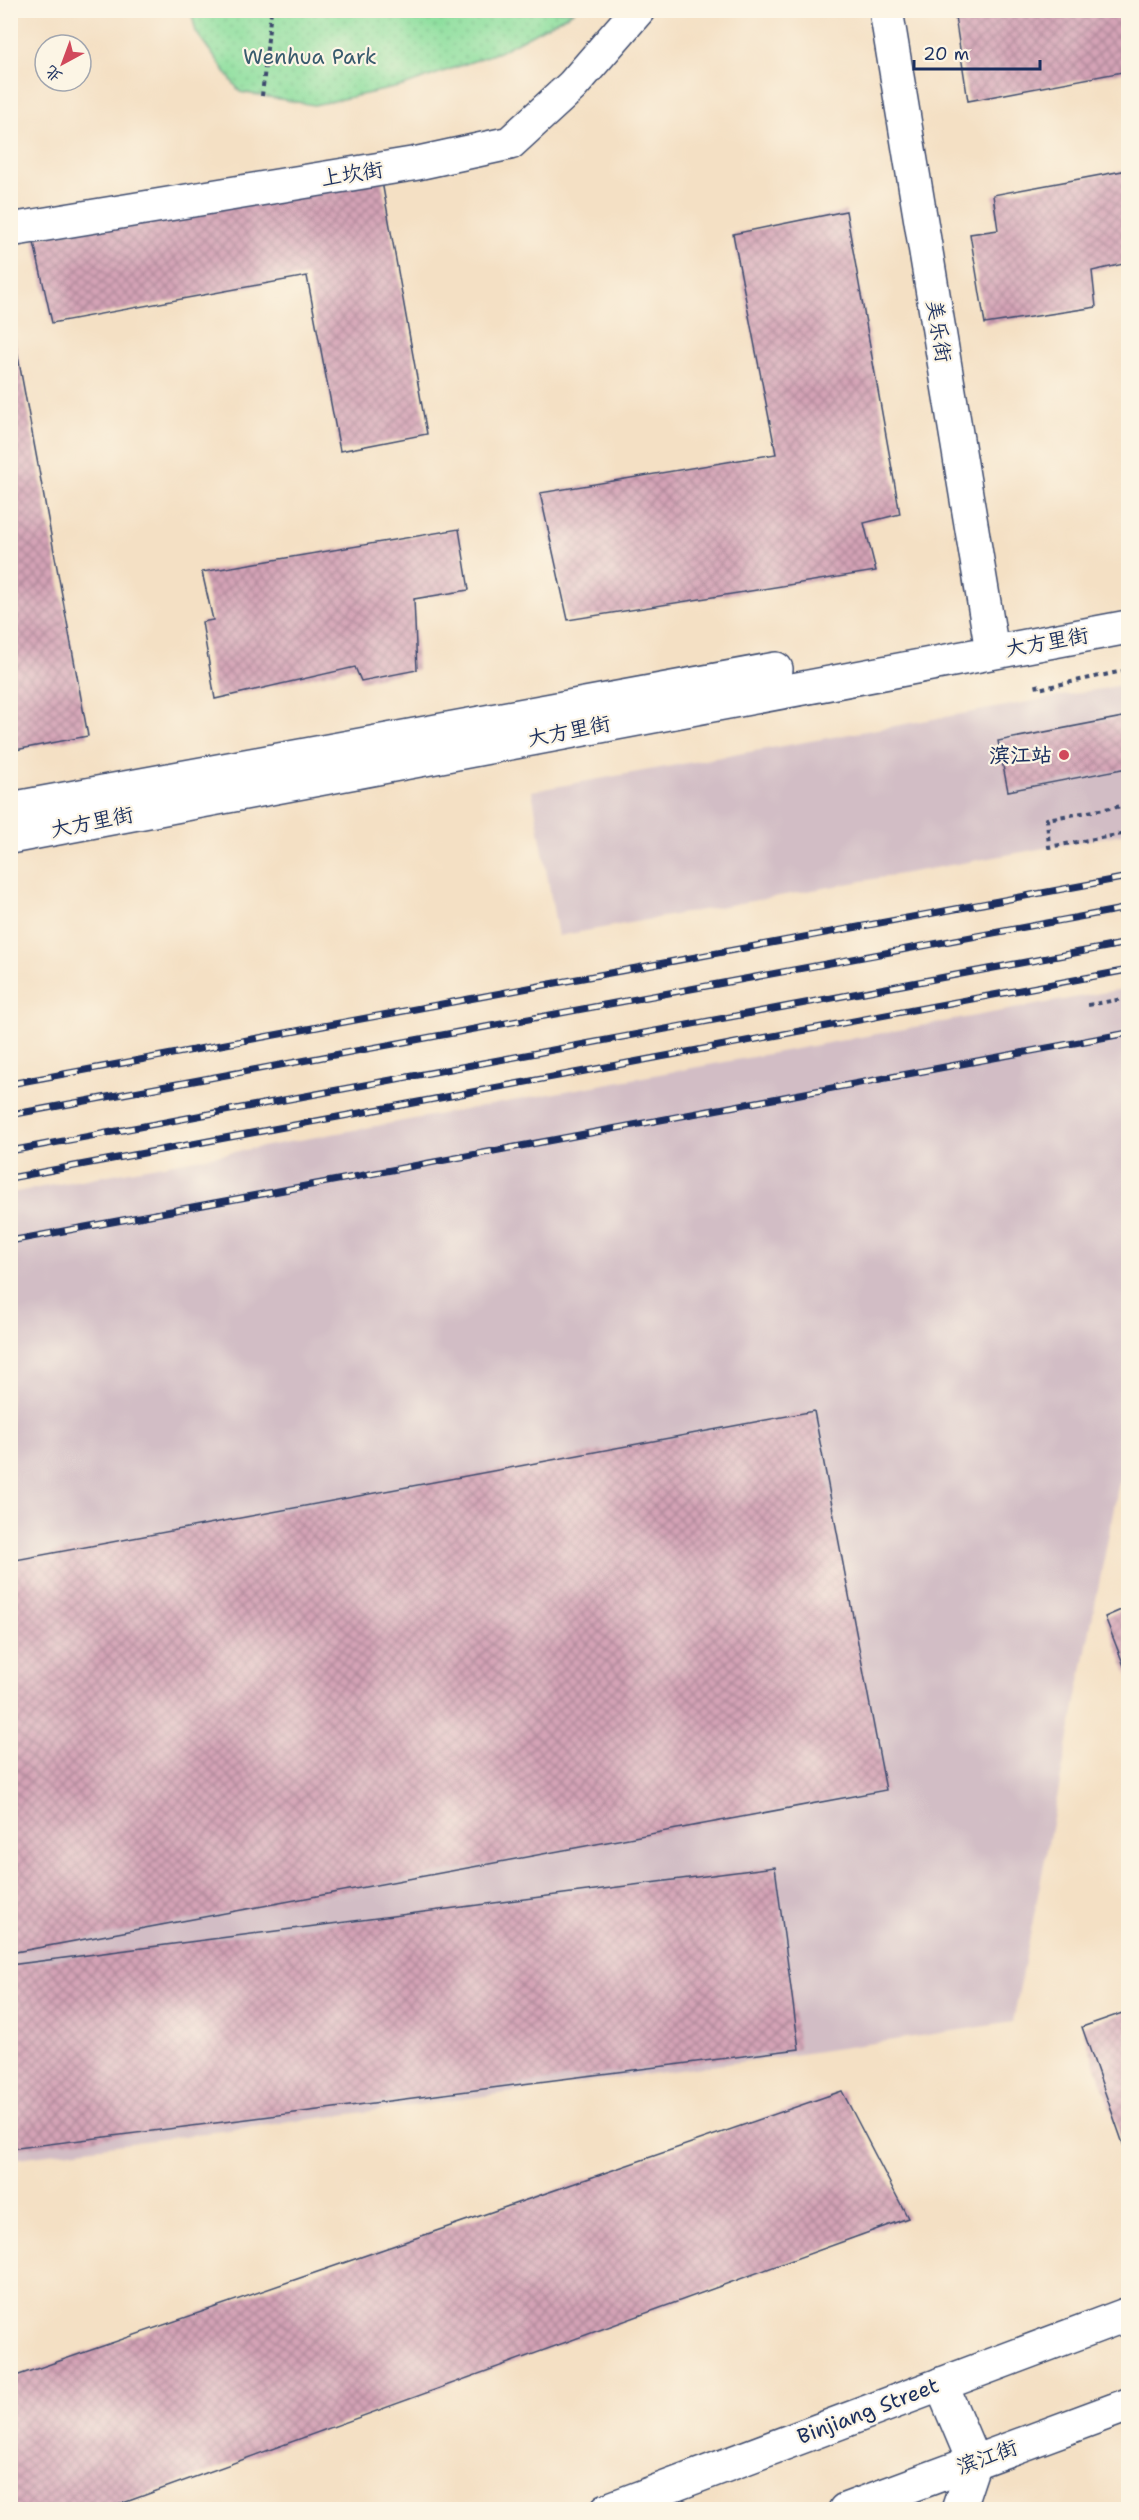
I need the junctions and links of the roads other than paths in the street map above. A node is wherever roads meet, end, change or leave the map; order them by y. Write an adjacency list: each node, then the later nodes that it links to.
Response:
1 (638, 10): 3 (main road, 上坎街)
2 (886, 10): 6 (main road, 美乐街)
3 (10, 230)
4 (1128, 604): 6 (main road, 大方里街)
5 (1128, 627): 6 (main road, 大方里街)
6 (991, 641): 7 (main road, 大方里街); 8 (main road, 大方里街)
7 (10, 809)
8 (10, 837)
9 (1128, 2314): 10 (main road, Binjiang Street)
10 (941, 2384): 12 (main road); 13 (main road, Binjiang Street)
11 (1128, 2405): 12 (main road, 滨江街)
12 (974, 2462): 14 (main road, 滨江街); 15 (main road)
13 (607, 2510)
14 (845, 2510)
15 (958, 2510)

